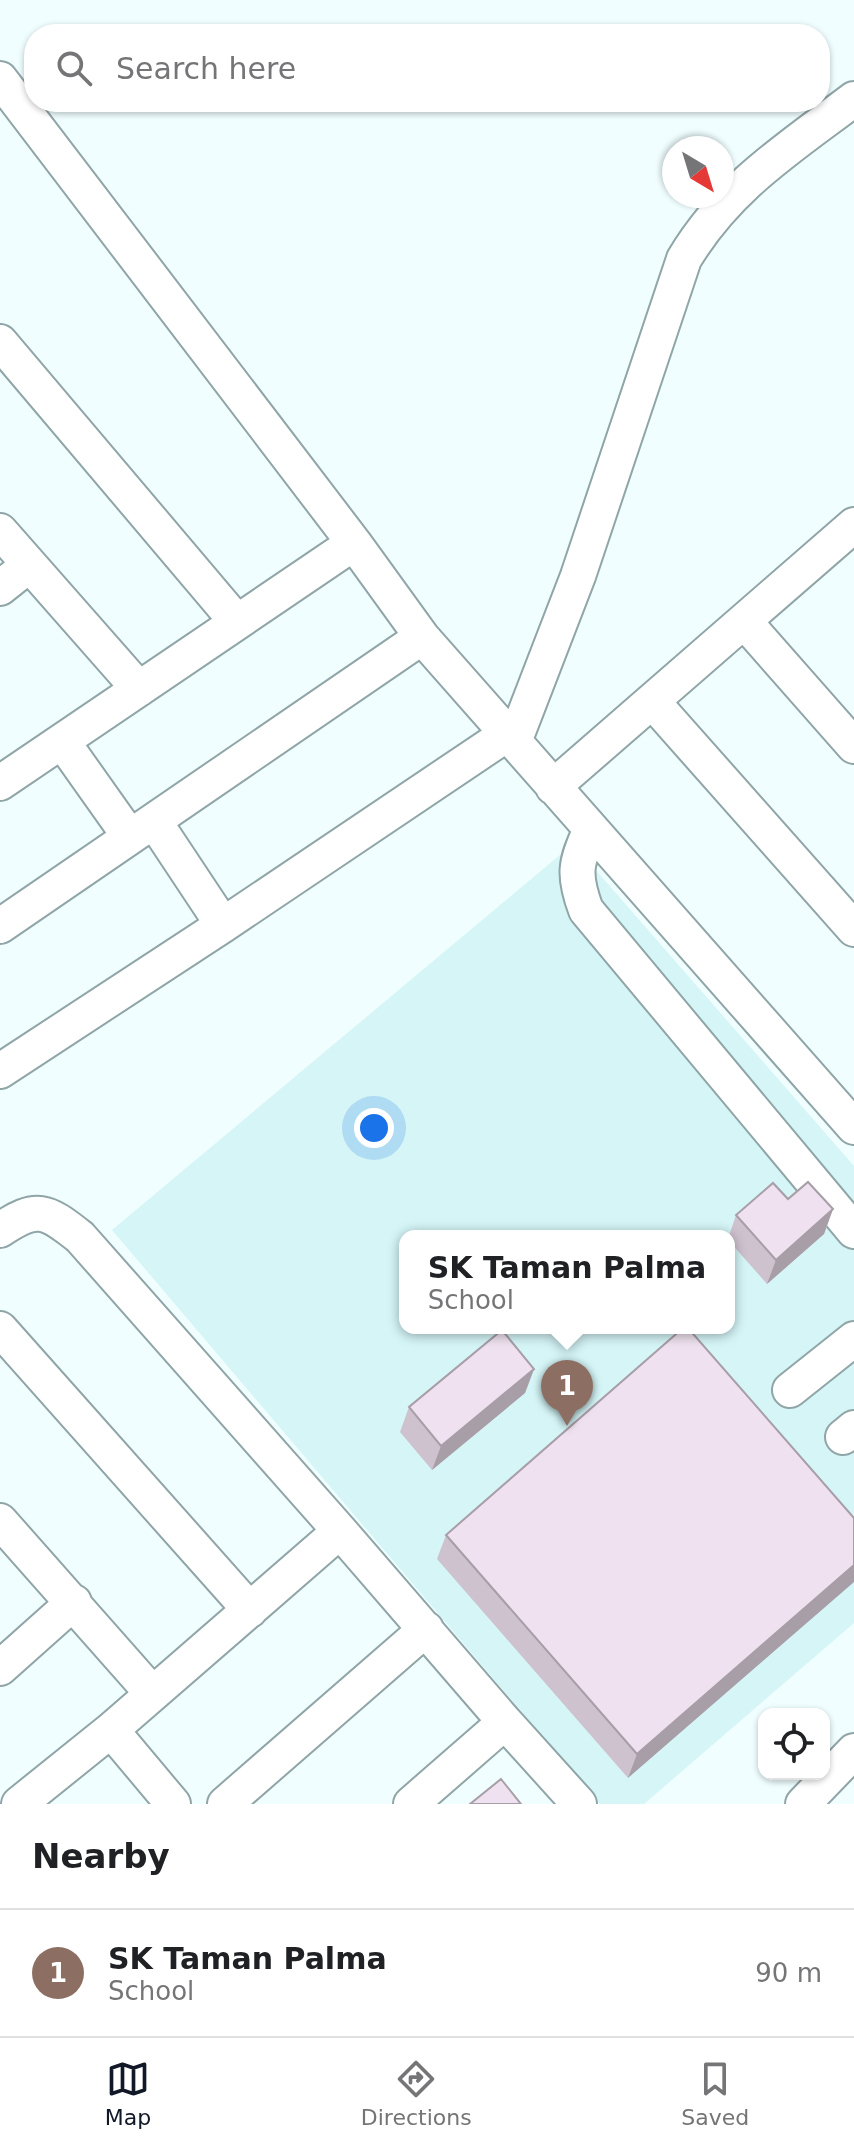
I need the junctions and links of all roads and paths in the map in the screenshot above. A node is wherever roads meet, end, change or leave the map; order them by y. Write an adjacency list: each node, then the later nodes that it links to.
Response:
1 (0, 79): 3 (street)
2 (854, 99): 16 (street)
3 (24, 110)
4 (25, 112): 8 (street)
5 (0, 342): 12 (street)
6 (854, 525): 11 (street)
7 (0, 531): 9 (street)
8 (354, 543): 12 (street); 13 (street)
9 (29, 565): 10 (street); 14 (street)
10 (0, 588)
11 (744, 621): 15 (street); 18 (street)
12 (237, 622): 14 (street)
13 (422, 637): 16 (street); 21 (street)
14 (139, 689): 17 (street)
15 (652, 701): 20 (street); 25 (street)
16 (510, 738): 20 (street); 23 (street)
17 (62, 741): 19 (street); 21 (street)
18 (854, 746)
19 (0, 783)
20 (553, 787): 22 (street)
21 (142, 829): 23 (street); 24 (street)
22 (591, 829): 27 (street); 29 (street)
23 (223, 925): 26 (street)
24 (0, 926)
25 (854, 929)
26 (0, 1071)
27 (854, 1127)
28 (0, 1230): 34 (street)
29 (854, 1231)
30 (0, 1329): 36 (street)
31 (854, 1339): 32 (street)
32 (790, 1390)
33 (0, 1521): 35 (street)
34 (340, 1531): 36 (street); 37 (street)
35 (74, 1602): 38 (street); 39 (street)
36 (250, 1610): 39 (street)
37 (426, 1629): 40 (street); 45 (street)
38 (0, 1668)
39 (152, 1693): 41 (street)
40 (505, 1722): 46 (street); 47 (street)
41 (111, 1730): 43 (street); 44 (street)
42 (854, 1751): 48 (street)
43 (19, 1804)
44 (173, 1804)
45 (225, 1804)
46 (411, 1804)
47 (579, 1804)
48 (803, 1804)

